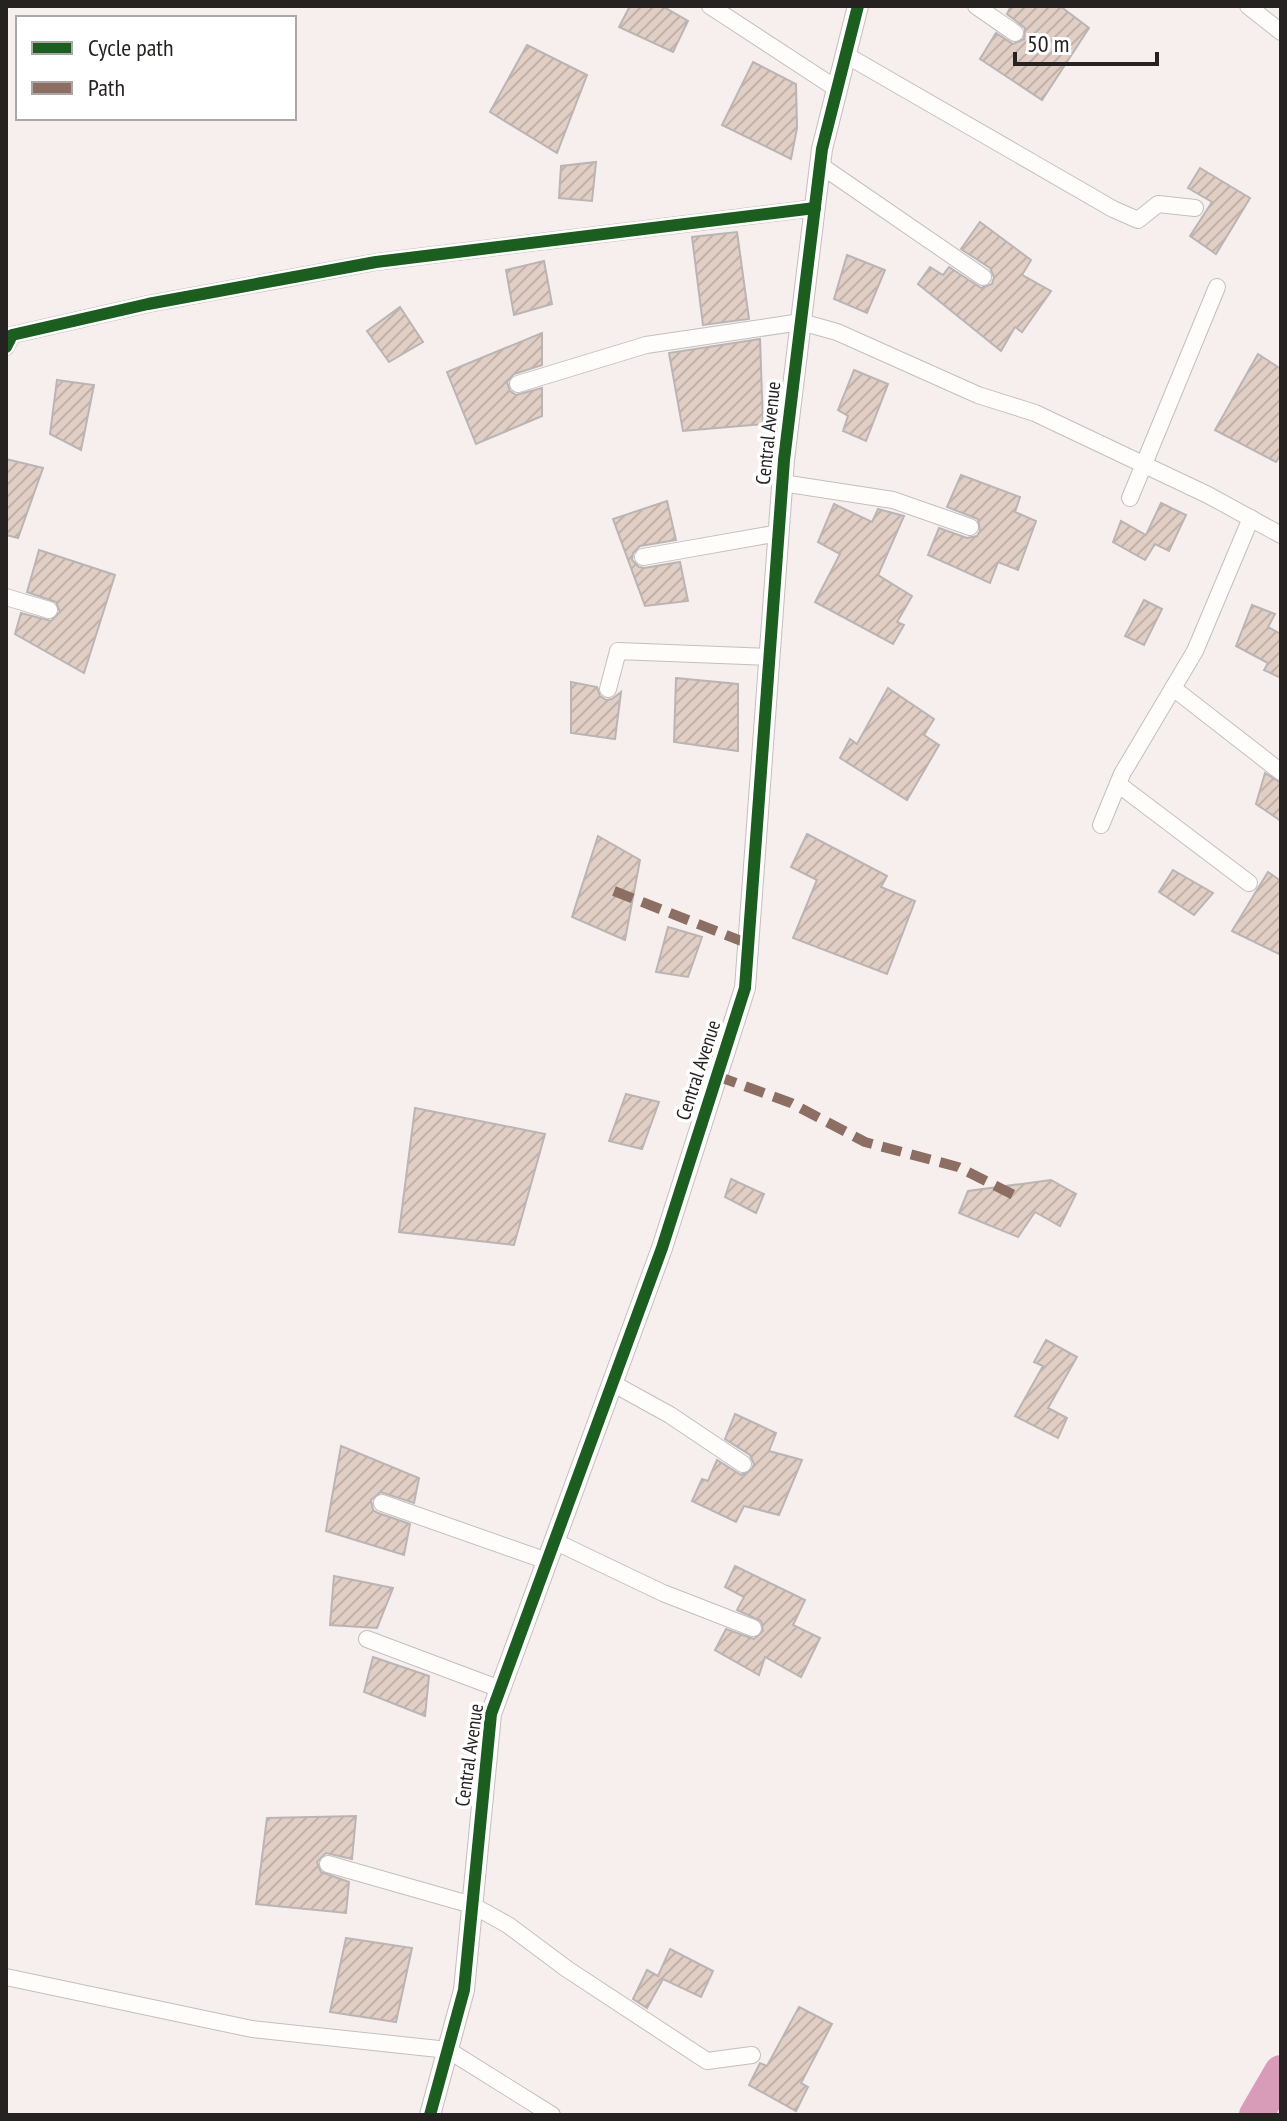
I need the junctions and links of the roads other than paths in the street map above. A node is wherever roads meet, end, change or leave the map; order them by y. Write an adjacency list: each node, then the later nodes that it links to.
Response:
1 (710, 6): 8 (street)
2 (858, 6): 7 (street, Central Avenue)
3 (976, 6): 6 (street)
4 (1248, 6): 5 (street)
5 (1281, 32)
6 (1015, 33)
7 (846, 55): 8 (street, Central Avenue); 11 (street)
8 (837, 89): 9 (street, Central Avenue)
9 (820, 165): 10 (street, Central Avenue); 12 (street)
10 (815, 208): 14 (street, Central Avenue); 15 (street)
11 (1195, 208)
12 (983, 277)
13 (1217, 287): 17 (street)
14 (801, 322): 16 (street); 17 (street); 18 (street, Central Avenue)
15 (6, 347)
16 (518, 384)
17 (1144, 464): 19 (street); 20 (street)
18 (782, 483): 21 (street); 22 (street, Central Avenue)
19 (1130, 498)
20 (1251, 518): 23 (street); 28 (street)
21 (970, 527)
22 (779, 533): 24 (street); 27 (street, Central Avenue)
23 (1281, 535)
24 (643, 557)
25 (6, 597): 26 (street)
26 (49, 610)
27 (769, 657): 29 (street); 34 (street, Central Avenue)
28 (1173, 688): 30 (street); 31 (street)
29 (608, 689)
30 (1281, 772)
31 (1118, 784): 32 (street); 33 (street)
32 (1101, 825)
33 (1249, 883)
34 (612, 1383): 35 (street); 37 (street, Central Avenue)
35 (743, 1464)
36 (382, 1503): 38 (street)
37 (554, 1541): 38 (street, Central Avenue); 39 (street)
38 (547, 1561): 41 (street, Central Avenue)
39 (753, 1628)
40 (367, 1639): 41 (street)
41 (500, 1689): 43 (street, Central Avenue)
42 (328, 1864): 43 (street)
43 (472, 1905): 45 (street, Central Avenue); 46 (street)
44 (6, 1977): 45 (street)
45 (448, 2050): 47 (street, Central Avenue); 48 (street)
46 (752, 2055)
47 (430, 2115)
48 (552, 2115)

